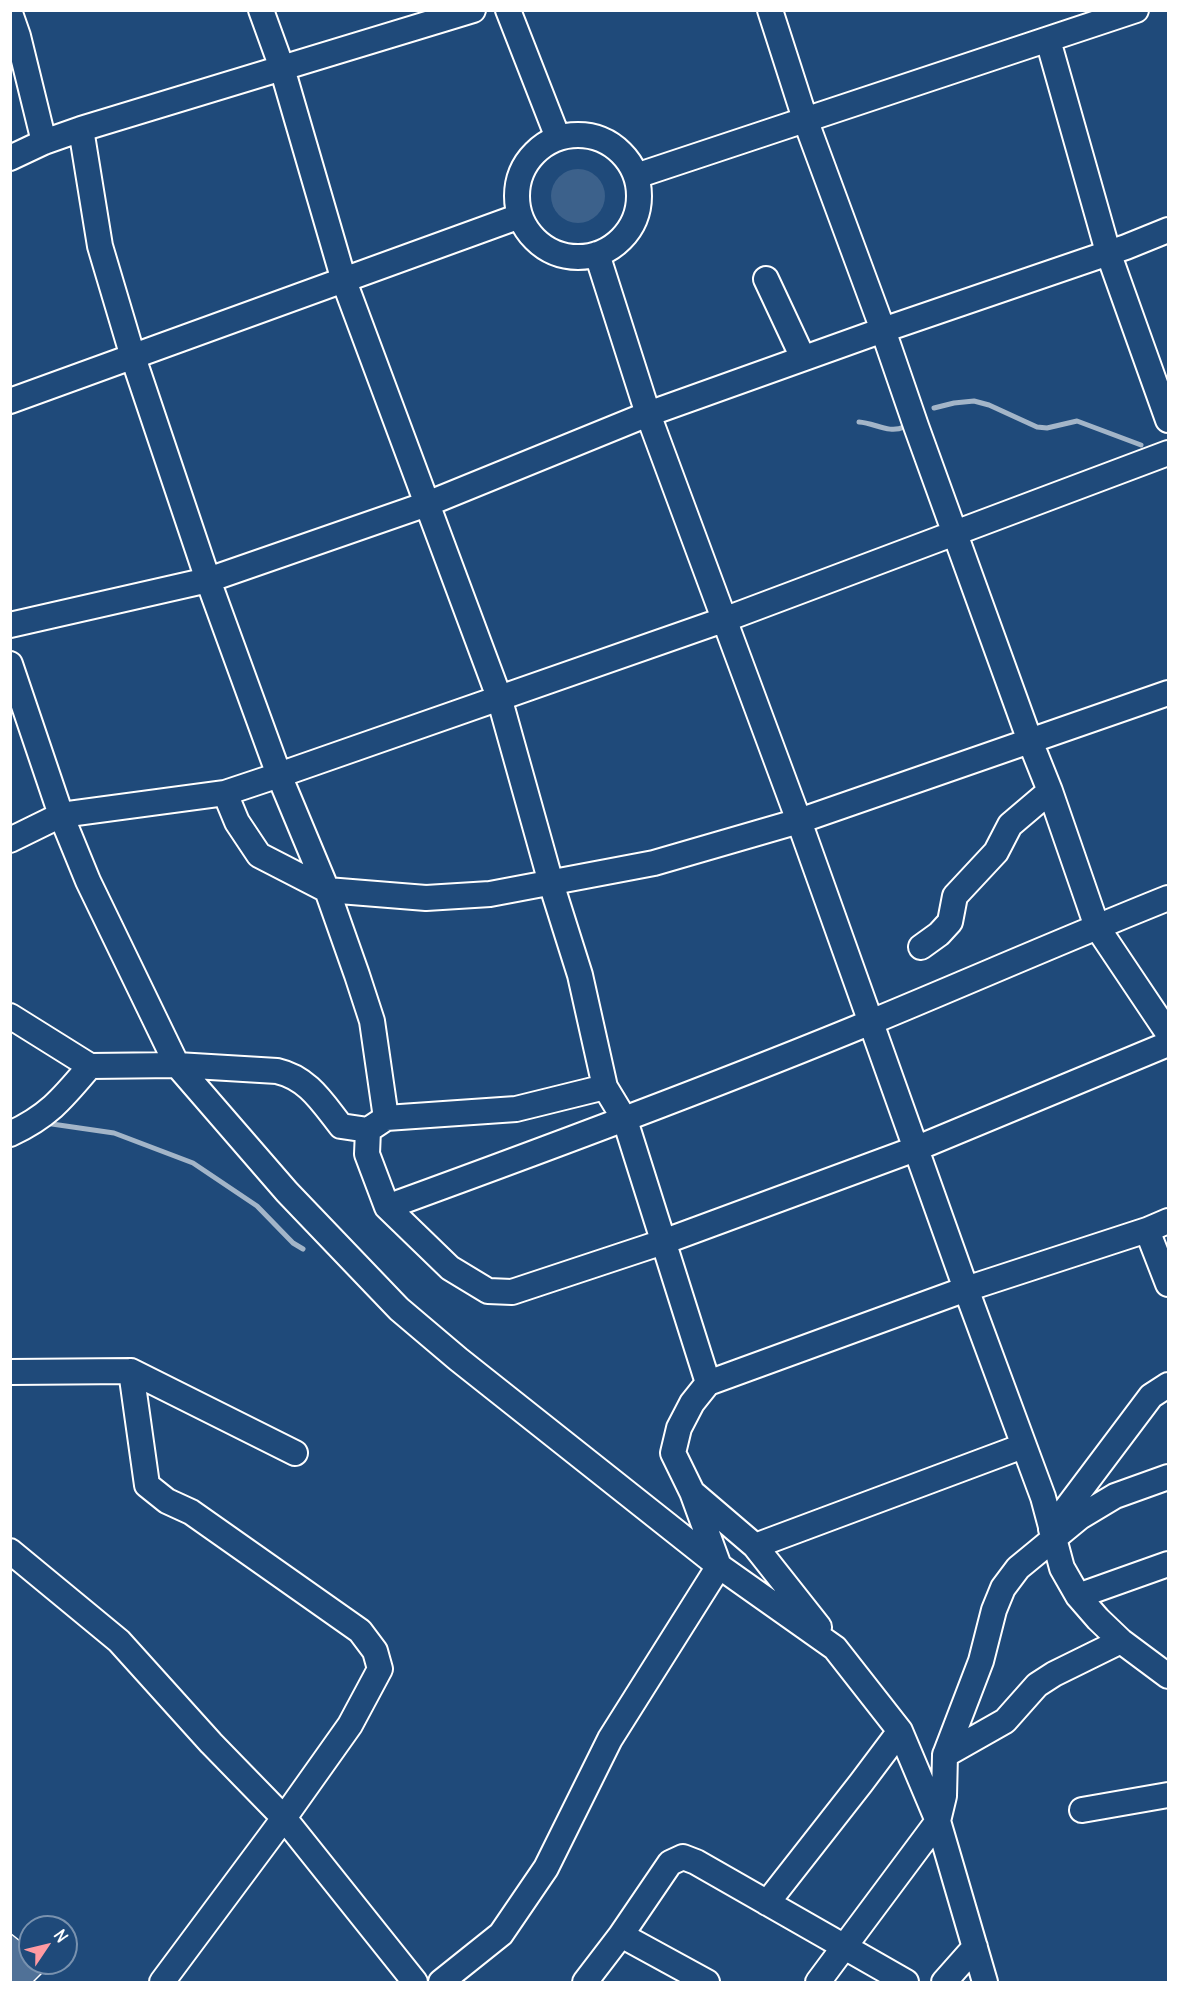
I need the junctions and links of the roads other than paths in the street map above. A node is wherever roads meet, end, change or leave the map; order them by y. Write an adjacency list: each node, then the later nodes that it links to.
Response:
1 (261, 10): 9 (street)
2 (473, 10): 9 (street)
3 (508, 10): 12 (street)
4 (770, 10): 10 (street)
5 (1136, 10): 7 (street)
6 (10, 13): 13 (street)
7 (1074, 20): 8 (street)
8 (1048, 40): 10 (street); 18 (street)
9 (282, 68): 11 (street); 21 (street)
10 (805, 120): 15 (street); 22 (street)
11 (81, 129): 13 (street); 23 (street)
12 (558, 138): 15 (street); 16 (street)
13 (44, 142): 14 (street)
14 (10, 158)
15 (636, 176): 19 (street)
16 (519, 216): 19 (street); 21 (street)
17 (1168, 230): 18 (street)
18 (1108, 252): 22 (street); 27 (street)
19 (597, 254): 26 (street)
20 (766, 279): 24 (street)
21 (344, 281): 23 (street); 29 (street)
22 (883, 330): 24 (street); 30 (street)
23 (133, 357): 25 (street); 31 (street)
24 (803, 358): 26 (street)
25 (10, 401)
26 (648, 414): 29 (street); 32 (street)
27 (1168, 420)
28 (1168, 453): 30 (street)
29 (427, 504): 31 (street); 36 (street)
30 (954, 532): 32 (street); 37 (street)
31 (208, 580): 33 (street); 38 (street)
32 (726, 620): 36 (street); 42 (street)
33 (10, 625)
34 (10, 664): 41 (street)
35 (1168, 693): 37 (street)
36 (499, 698): 38 (street); 44 (street)
37 (1030, 741): 39 (street); 42 (street)
38 (279, 775): 40 (street); 45 (street)
39 (1050, 791): 47 (street); 48 (street)
40 (225, 793): 41 (street); 45 (street)
41 (62, 814): 43 (street); 53 (street)
42 (799, 821): 44 (street); 50 (street)
43 (10, 840)
44 (551, 883): 45 (street); 55 (street)
45 (327, 890): 57 (street)
46 (1168, 898): 47 (street)
47 (1097, 927): 50 (street); 51 (street)
48 (921, 947)
49 (10, 1016): 54 (street)
50 (870, 1022): 56 (street); 59 (street)
51 (1168, 1033)
52 (1168, 1044): 59 (street)
53 (177, 1065): 54 (street); 57 (street); 77 (street)
54 (90, 1066): 58 (street)
55 (605, 1087): 56 (street); 57 (street)
56 (625, 1120): 60 (street); 62 (street)
57 (377, 1124): 60 (street)
58 (10, 1134)
59 (915, 1149): 62 (street); 64 (street)
60 (387, 1207): 62 (street)
61 (1158, 1225): 63 (street); 64 (street)
62 (663, 1242): 67 (street)
63 (1168, 1284)
64 (966, 1289): 67 (street); 69 (street)
65 (131, 1371): 66 (street); 70 (street); 86 (street)
66 (10, 1372)
67 (708, 1383): 72 (street)
68 (1168, 1385): 73 (street)
69 (1023, 1446): 73 (street); 74 (street)
70 (295, 1453)
71 (1168, 1477): 73 (street)
72 (692, 1492): 74 (street); 77 (street)
73 (1051, 1534): 78 (street); 83 (street)
74 (755, 1546): 80 (street)
75 (10, 1551): 86 (street)
76 (1168, 1564): 78 (street)
77 (719, 1566): 80 (street); 94 (street)
78 (1078, 1596): 79 (street)
79 (1121, 1641): 81 (street); 83 (street)
80 (835, 1648): 82 (street)
81 (1168, 1676)
82 (900, 1731): 87 (street); 88 (street)
83 (945, 1755): 87 (street)
84 (1168, 1795): 85 (street)
85 (1082, 1810)
86 (284, 1818): 92 (street); 93 (street)
87 (938, 1821): 90 (street); 91 (street)
88 (767, 1903): 89 (street); 90 (street)
89 (621, 1935): 95 (street); 96 (street)
90 (846, 1947): 97 (street); 98 (street)
91 (975, 1947): 99 (street); 100 (street)
92 (162, 1983)
93 (415, 1983)
94 (441, 1983)
95 (585, 1983)
96 (707, 1983)
97 (818, 1983)
98 (906, 1983)
99 (944, 1983)
100 (985, 1983)

